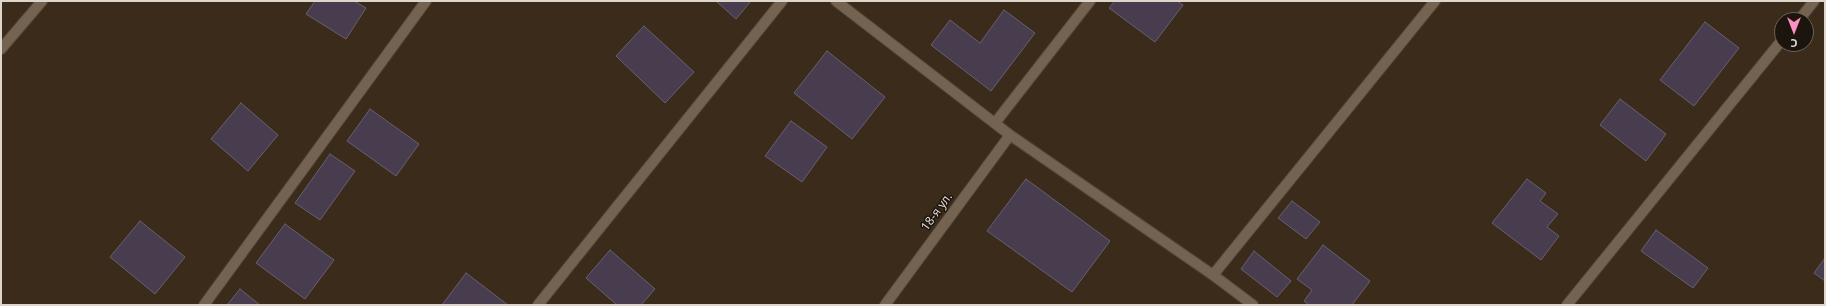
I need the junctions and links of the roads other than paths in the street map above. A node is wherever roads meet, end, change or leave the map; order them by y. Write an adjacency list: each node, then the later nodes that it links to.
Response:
1 (42, 1): 9 (street)
2 (426, 1): 14 (street)
3 (782, 1): 15 (street)
4 (836, 1): 11 (street)
5 (1090, 1): 11 (street)
6 (1435, 1): 13 (street)
7 (1814, 1): 8 (street)
8 (1805, 12)
9 (1, 49)
10 (1774, 50): 18 (street)
11 (995, 123): 12 (street)
12 (1010, 135): 13 (street); 16 (street, 18-я ул.)
13 (1214, 275): 17 (street)
14 (204, 305)
15 (538, 305)
16 (885, 305)
17 (1251, 305)
18 (1567, 305)

